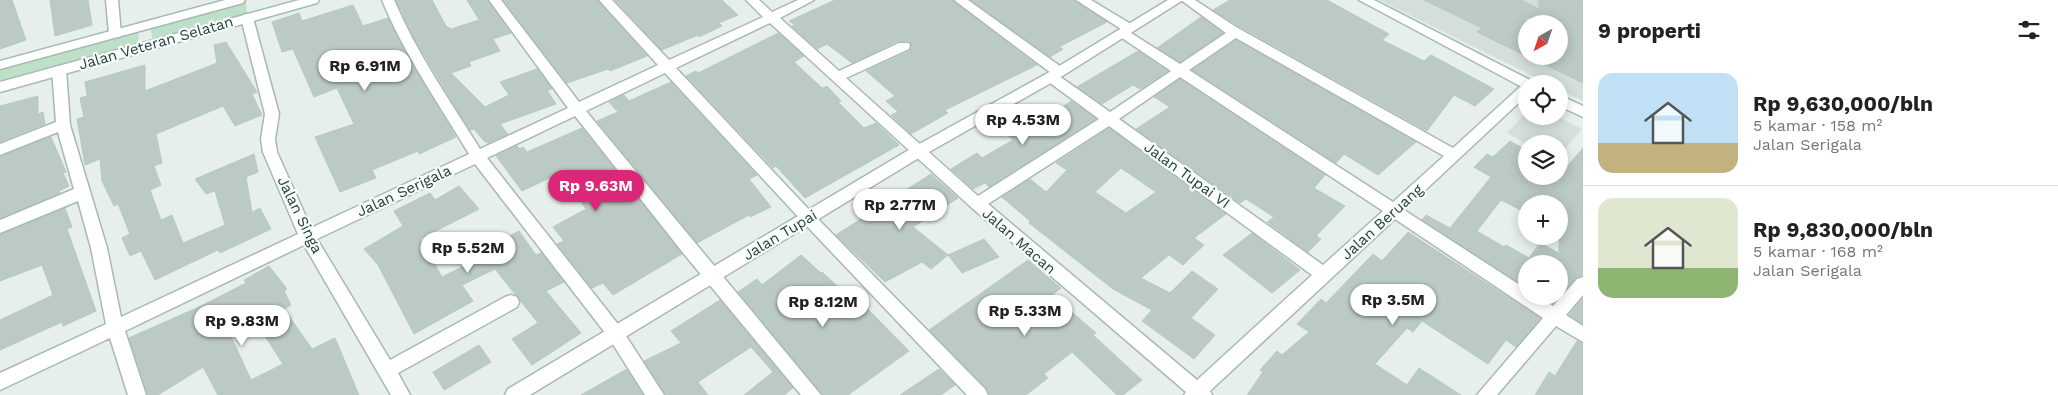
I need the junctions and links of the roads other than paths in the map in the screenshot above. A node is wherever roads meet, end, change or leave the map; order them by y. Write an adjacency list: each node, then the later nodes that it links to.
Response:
1 (112, 0): 18 (street)
2 (239, 0): 18 (street, Jalan Veteran Selatan)
3 (313, 0): 15 (street, Jalan Veteran Selatan)
4 (388, 0): 36 (street)
5 (495, 0): 30 (street)
6 (605, 0): 21 (street)
7 (752, 0): 14 (street, Jalan Macan)
8 (808, 0): 14 (street, Jalan Serigala)
9 (960, 0): 24 (street, Jalan Tupai VI)
10 (1082, 0): 17 (street)
11 (1177, 0): 17 (street, Jalan Tupai)
12 (1187, 0): 16 (street)
13 (1365, 0): 26 (street)
14 (771, 17): 21 (street, Jalan Serigala); 25 (street, Jalan Macan)
15 (247, 18): 22 (street, Jalan Veteran Selatan); 43 (street, Jalan Singa)
16 (1232, 30): 23 (street); 37 (street)
17 (1126, 31): 23 (street); 24 (street, Jalan Tupai)
18 (115, 34): 20 (street, Jalan Veteran Selatan)
19 (904, 46): 25 (street)
20 (0, 65)
21 (667, 66): 30 (street, Jalan Serigala); 41 (street)
22 (59, 70): 27 (street, Jalan Veteran Selatan); 33 (street)
23 (1180, 71): 32 (street); 40 (street)
24 (1055, 74): 32 (street, Jalan Tupai VI); 35 (street, Jalan Tupai)
25 (836, 78): 35 (street, Jalan Macan)
26 (1518, 79)
27 (0, 87)
28 (1518, 97): 37 (street, Jalan Beruang)
29 (1568, 104): 31 (street)
30 (577, 110): 36 (street, Jalan Serigala); 45 (street)
31 (1583, 112)
32 (1110, 119): 39 (street); 44 (street, Jalan Tupai VI)
33 (63, 125): 34 (street); 38 (street)
34 (0, 150)
35 (917, 152): 39 (street, Jalan Macan); 41 (street, Jalan Tupai)
36 (478, 156): 43 (street, Jalan Serigala); 50 (street)
37 (1455, 156): 40 (street, Jalan Beruang)
38 (83, 192): 42 (street); 49 (street)
39 (977, 204): 54 (street, Jalan Macan)
40 (1393, 210): 44 (street, Jalan Beruang); 48 (street)
41 (808, 218): 45 (street, Jalan Tupai); 60 (street)
42 (0, 227)
43 (308, 236): 49 (street, Jalan Serigala); 52 (street, Jalan Singa)
44 (1324, 274): 54 (street, Jalan Beruang)
45 (711, 277): 50 (street, Jalan Tupai); 59 (street)
46 (1583, 284): 48 (street)
47 (511, 302): 52 (street)
48 (1555, 318): 51 (street); 61 (street)
49 (115, 327): 53 (street, Jalan Serigala); 55 (street)
50 (616, 334): 57 (street, Jalan Tupai); 58 (street)
51 (1583, 335)
52 (387, 370): 56 (street, Jalan Singa)
53 (0, 382)
54 (1198, 394)
55 (137, 395)
56 (401, 395)
57 (514, 395)
58 (655, 395)
59 (812, 395)
60 (979, 395)
61 (1486, 395)

